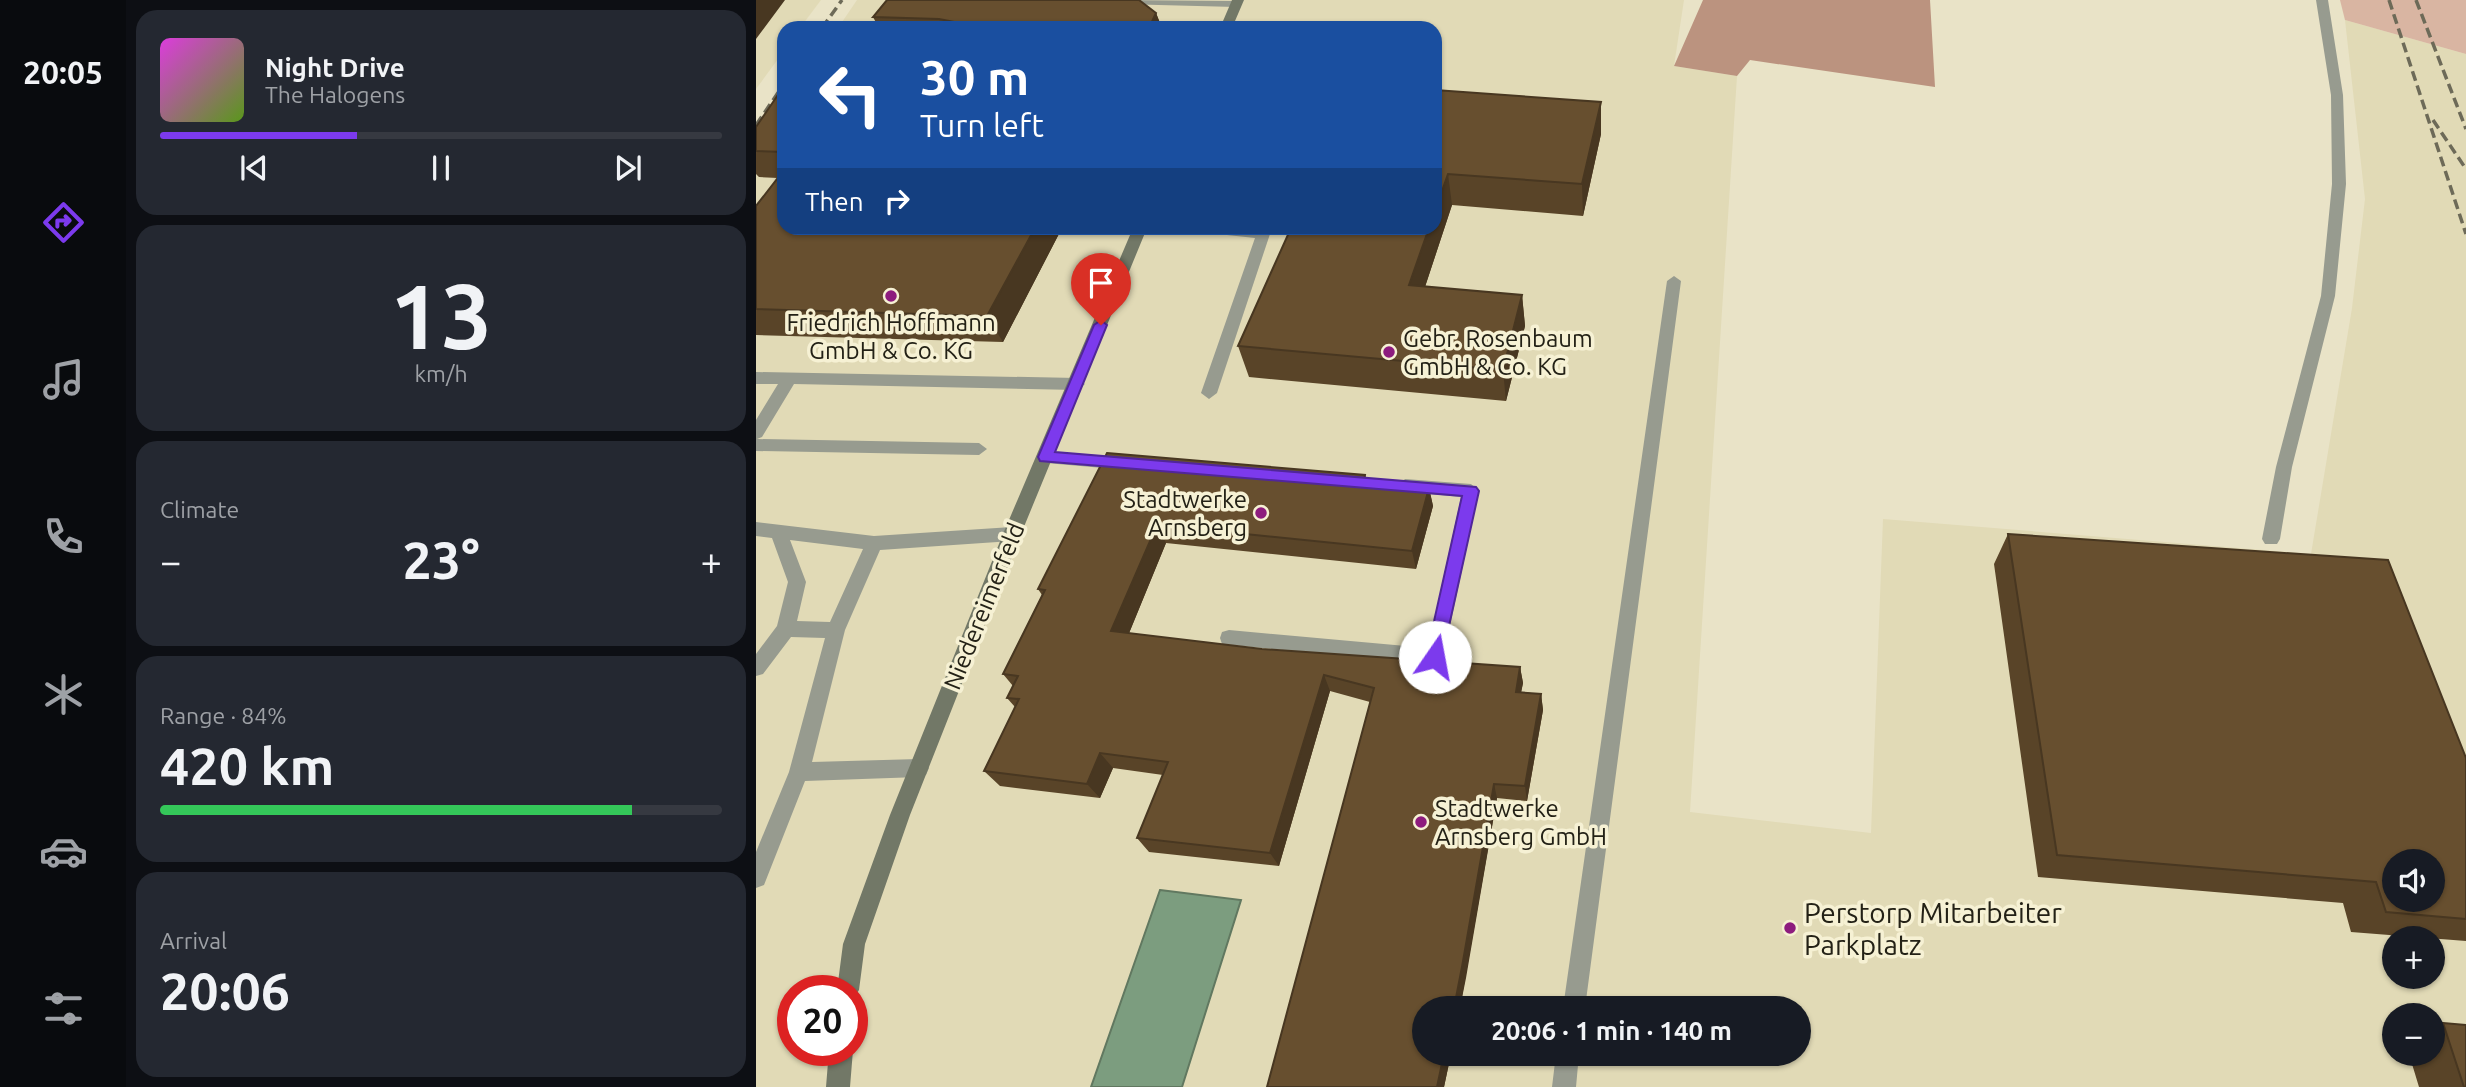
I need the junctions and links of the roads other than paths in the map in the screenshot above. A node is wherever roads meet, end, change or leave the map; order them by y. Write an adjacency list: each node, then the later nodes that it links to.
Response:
1 (2322, 0): 21 (street)
2 (1101, 1): 3 (street)
3 (1237, 2): 4 (street)
4 (1229, 21)
5 (1137, 235): 10 (street, Niedereimerfeld)
6 (1263, 235): 11 (street)
7 (1674, 281): 31 (street)
8 (756, 378): 9 (street)
9 (790, 378): 10 (street); 12 (street)
10 (1077, 384): 15 (street, Niedereimerfeld)
11 (1209, 393)
12 (756, 433)
13 (756, 445): 14 (street)
14 (979, 449)
15 (1046, 457): 16 (street); 20 (street, Niedereimerfeld)
16 (1146, 465)
17 (1390, 485): 25 (street)
18 (756, 529): 19 (street)
19 (778, 530): 22 (street); 23 (street)
20 (1012, 534): 22 (street); 27 (street, Niedereimerfeld)
21 (2271, 539)
22 (874, 543): 24 (street)
23 (786, 629): 24 (street); 26 (street)
24 (836, 630): 28 (street)
25 (1229, 638)
26 (756, 668)
27 (919, 768): 28 (street); 30 (street, Niedereimerfeld)
28 (799, 772): 29 (street)
29 (756, 878)
30 (850, 975)
31 (1576, 996)
32 (840, 1066): 34 (street)
33 (1567, 1066): 35 (street)
34 (838, 1087)
35 (1564, 1087)

